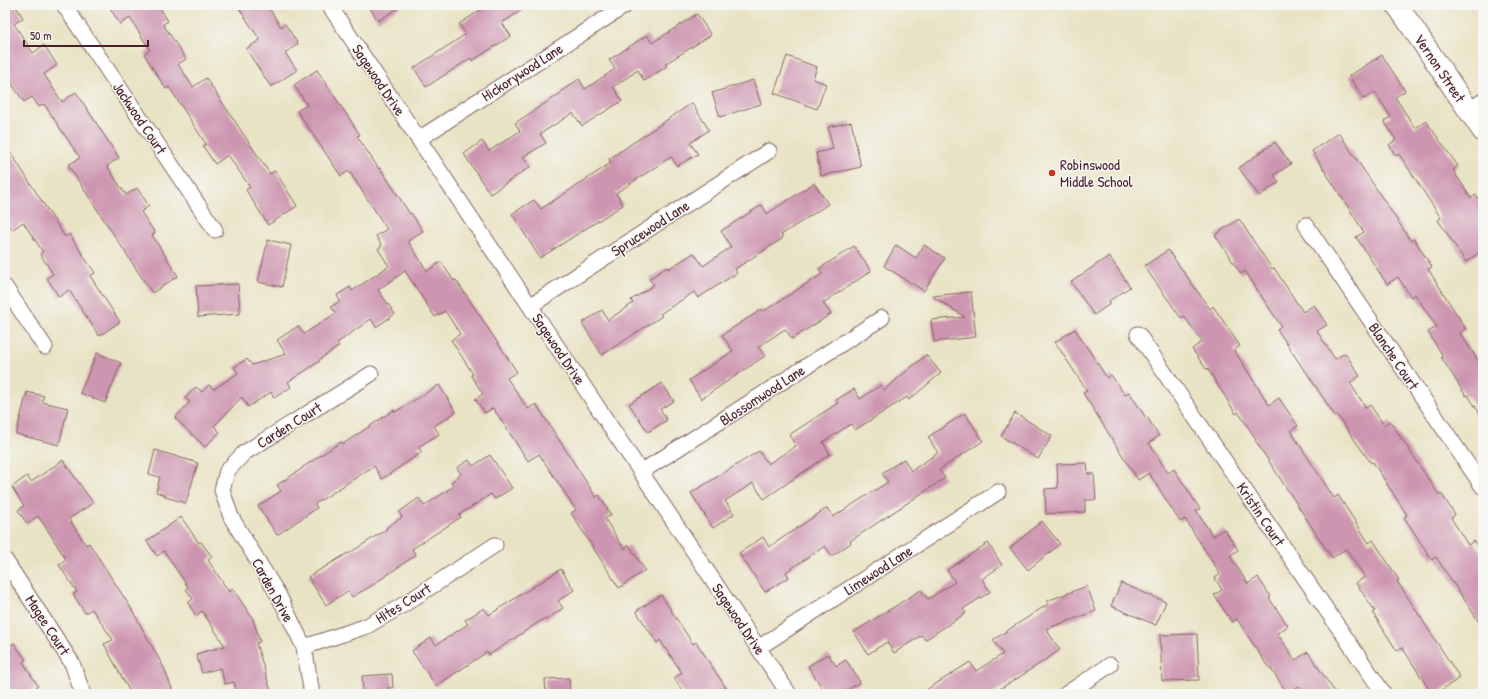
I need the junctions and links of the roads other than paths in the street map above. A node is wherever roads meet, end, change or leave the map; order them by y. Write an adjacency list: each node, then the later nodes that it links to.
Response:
1 (64, 5): 10 (street, Jackwood Court)
2 (329, 5): 7 (street, Sagewood Drive)
3 (626, 5): 7 (street, Hickorywood Lane)
4 (1397, 5): 5 (street, Vernon Street)
5 (1476, 106): 6 (street, Vernon Street)
6 (1483, 131)
7 (419, 140): 12 (street, Sagewood Drive)
8 (769, 151): 12 (street, Sprucewood Lane)
9 (1306, 225): 18 (street, Blanche Court)
10 (215, 230)
11 (5, 287): 15 (street)
12 (530, 306): 17 (street, Sagewood Drive)
13 (882, 318): 17 (street, Blossomwood Lane)
14 (1138, 334): 30 (street, Kristin Court)
15 (45, 347)
16 (370, 374): 19 (street, Carden Court)
17 (641, 472): 24 (street, Sagewood Drive)
18 (1483, 487)
19 (222, 490): 23 (street, Carden Drive)
20 (998, 492): 24 (street, Limewood Lane)
21 (495, 545): 23 (street, Hites Court)
22 (5, 560): 26 (street, Magee Court)
23 (304, 647): 27 (street, Carden Drive)
24 (758, 648): 28 (street, Sagewood Drive)
25 (1110, 665): 29 (street)
26 (83, 694)
27 (312, 694)
28 (789, 694)
29 (1066, 694)
30 (1384, 694)

